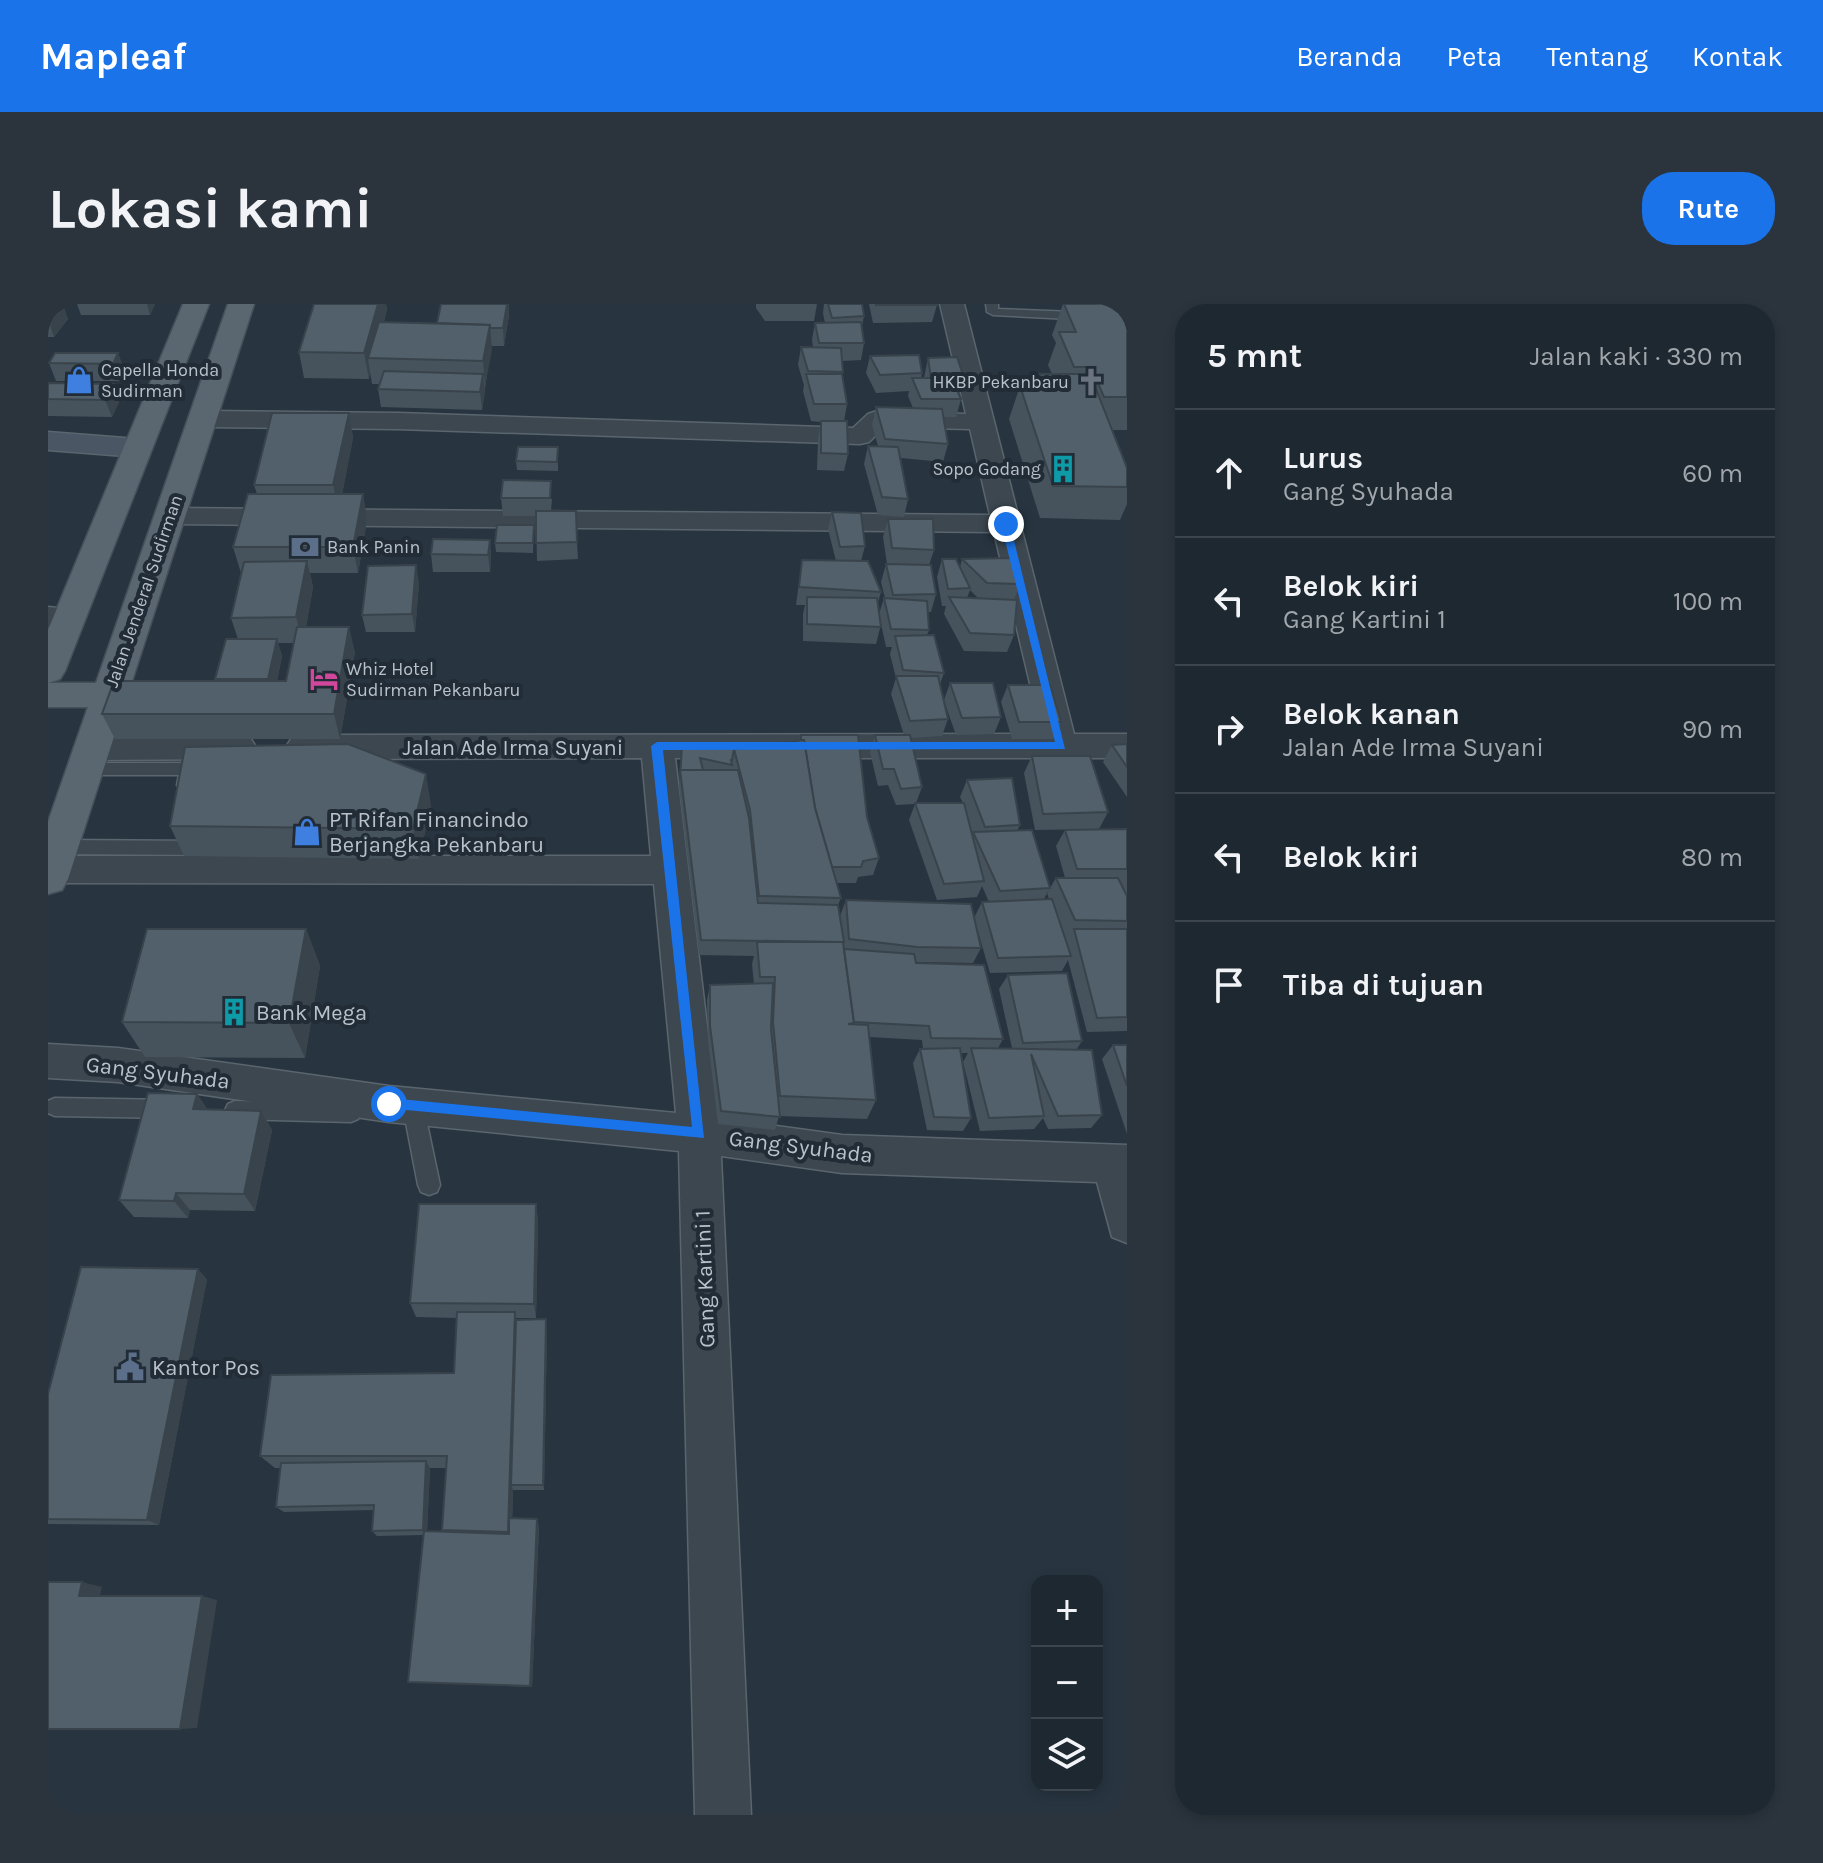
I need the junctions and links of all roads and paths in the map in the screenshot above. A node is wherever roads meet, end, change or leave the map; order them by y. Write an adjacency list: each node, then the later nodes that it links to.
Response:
1 (196, 304): 9 (main road)
2 (241, 304): 6 (main road, Jalan Jenderal Sudirman)
3 (952, 304): 7 (street)
4 (992, 304): 5 (lane)
5 (1127, 318)
6 (203, 419): 7 (street); 10 (main road, Jalan Jenderal Sudirman)
7 (981, 422): 11 (street)
8 (48, 441): 9 (main road)
9 (138, 448): 12 (main road)
10 (169, 516): 11 (street); 15 (main road, Jalan Jenderal Sudirman)
11 (1006, 524): 17 (street)
12 (57, 627): 13 (main road)
13 (48, 671)
14 (48, 695): 15 (main road)
15 (109, 695): 19 (main road, Jalan Jenderal Sudirman)
16 (657, 746): 17 (street, Jalan Ade Irma Suyani); 19 (street, Jalan Ade Irma Suyani); 23 (street, Gang Kartini 1)
17 (1061, 746): 18 (street, Jalan Ade Irma Suyani)
18 (1127, 746)
19 (88, 758): 20 (lane); 22 (main road, Jalan Jenderal Sudirman)
20 (179, 808)
21 (223, 848): 22 (lane)
22 (53, 865): 23 (street)
23 (672, 870): 26 (street, Gang Kartini 1)
24 (48, 1061): 26 (street, Gang Syuhada)
25 (55, 1107): 28 (lane)
26 (699, 1134): 27 (street, Gang Syuhada); 30 (street, Gang Kartini 1)
27 (1120, 1164): 29 (street)
28 (429, 1185)
29 (1127, 1223)
30 (723, 1815)

